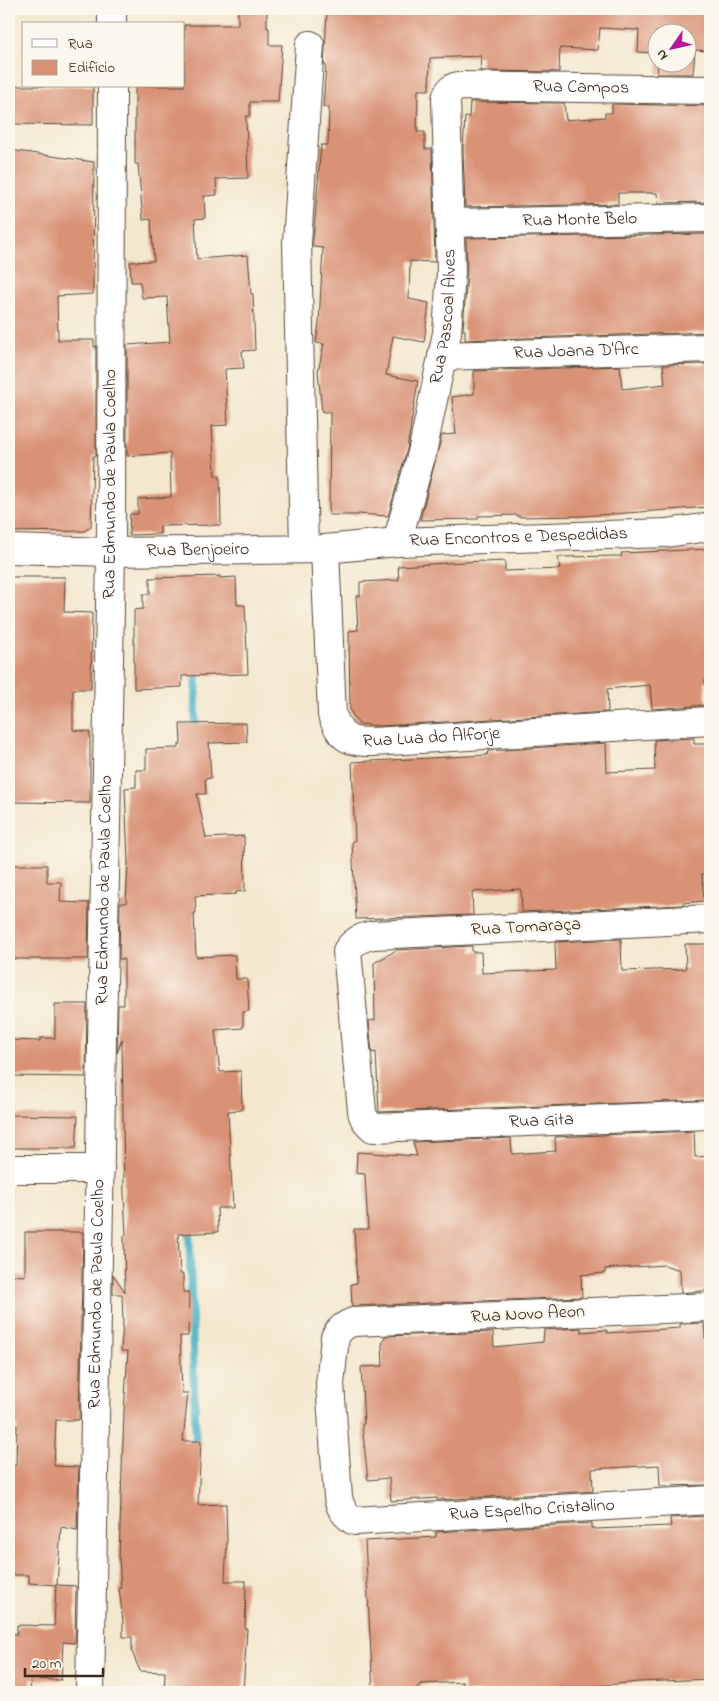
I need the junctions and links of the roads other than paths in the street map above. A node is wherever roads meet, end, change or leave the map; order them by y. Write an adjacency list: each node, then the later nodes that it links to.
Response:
1 (112, 9): 2 (street)
2 (112, 22)
3 (310, 45): 14 (street, Rua Lua do Alforje)
4 (112, 88): 15 (street, Rua Edmundo de Paula Coelho)
5 (452, 88): 6 (street, Rua Campos); 8 (street, Rua Pascoal Alves)
6 (710, 90)
7 (710, 218): 8 (street, Rua Monte Belo)
8 (450, 223): 10 (street, Rua Pascoal Alves)
9 (710, 348): 10 (street, Rua Joana D'Arc)
10 (442, 356): 12 (street, Rua Pascoal Alves)
11 (710, 527): 12 (street, Rua Encontros e Despedidas)
12 (397, 542): 14 (street, Rua Encontros e Despedidas)
13 (9, 549): 15 (street, Rua Benjoeiro)
14 (315, 549): 15 (street, Rua Benjoeiro); 16 (street, Rua Lua do Alforje)
15 (111, 552): 21 (street, Rua Edmundo de Paula Coelho)
16 (710, 721)
17 (710, 918): 19 (street, Rua Tomaraça)
18 (710, 1115): 19 (street, Rua Gita)
19 (373, 1128)
20 (9, 1169): 21 (street)
21 (100, 1169): 25 (street, Rua Edmundo de Paula Coelho)
22 (710, 1307): 24 (street, Rua Novo Aeon)
23 (710, 1500): 24 (street, Rua Espelho Cristalino)
24 (354, 1520)
25 (95, 1689)

